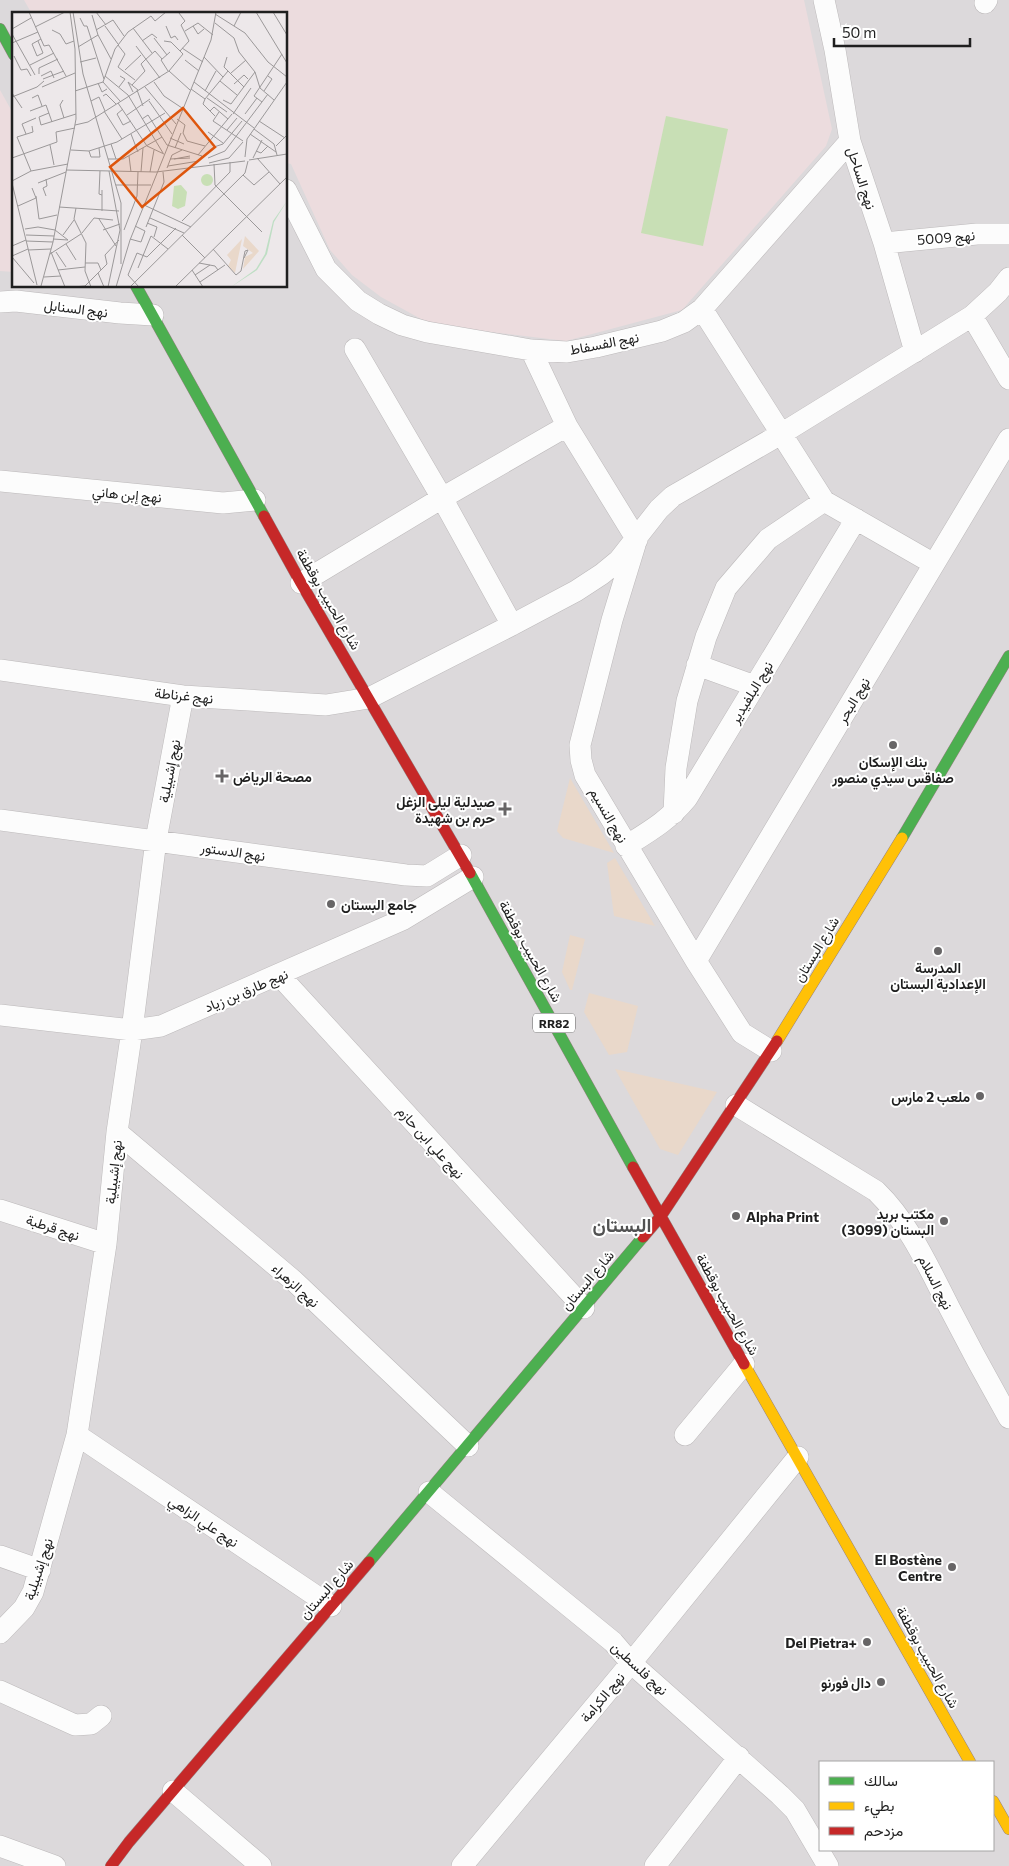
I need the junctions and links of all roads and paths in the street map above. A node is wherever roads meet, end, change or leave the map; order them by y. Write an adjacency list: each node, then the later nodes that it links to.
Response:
1 (824, 0): 4 (street, نهج الساحل)
2 (0, 29): 3 (main road)
3 (12, 52)
4 (850, 140): 7 (street, نهج الساحل); 11 (street, نهج الفسفاط)
5 (288, 194): 15 (street, نهج الفسفاط)
6 (1009, 234): 7 (street, نهج 5009)
7 (884, 243): 16 (street, نهج الساحل)
8 (1009, 278): 13 (street)
9 (137, 288): 12 (main road, شارع الحبيب بوقطفة / RR82)
10 (0, 302): 12 (street, نهج السنابل)
11 (702, 309): 15 (street, نهج الفسفاط); 19 (street)
12 (153, 315): 23 (main road, شارع الحبيب بوقطفة / RR82)
13 (972, 316): 16 (street); 17 (street)
14 (355, 349): 22 (street)
15 (531, 350): 18 (street)
16 (915, 352): 19 (street)
17 (1009, 379)
18 (567, 426): 22 (street); 26 (street)
19 (781, 434): 24 (street); 26 (street)
20 (1009, 439): 27 (street, نهج البحر)
21 (0, 481): 23 (street, نهج إبن هاني)
22 (442, 498): 28 (street); 31 (street)
23 (255, 500): 28 (main road, شارع الحبيب بوقطفة / RR82)
24 (824, 501): 25 (street); 33 (street)
25 (856, 519): 27 (street); 35 (street, نهج البلفيدير)
26 (636, 540): 29 (street, نهج غرناطة); 30 (street, نهج النسيم)
27 (934, 564): 44 (street, نهج البحر)
28 (301, 582): 37 (main road, شارع الحبيب بوقطفة / RR82)
29 (576, 591): 30 (street); 31 (street, نهج غرناطة)
30 (612, 620): 41 (street, نهج النسيم)
31 (512, 625): 37 (street, نهج غرناطة)
32 (1009, 656): 48 (main road, شارع البستان)
33 (697, 665): 35 (street); 38 (street)
34 (0, 670): 36 (street, نهج غرناطة)
35 (755, 686): 38 (street, نهج البلفيدير)
36 (183, 696): 37 (street, نهج غرناطة); 40 (street, نهج إشبيلية)
37 (369, 698): 42 (main road, شارع الحبيب بوقطفة / RR82)
38 (674, 813): 41 (street, نهج البلفيدير)
39 (0, 820): 40 (street, نهج الدستور)
40 (156, 840): 42 (street, نهج الدستور); 47 (street, نهج إشبيلية)
41 (626, 846): 44 (street, نهج النسيم)
42 (461, 855): 43 (main road, شارع الحبيب بوقطفة / RR82)
43 (473, 877): 45 (street, نهج طارق بن زياد); 52 (main road, شارع الحبيب بوقطفة / RR82)
44 (696, 961): 48 (street, نهج النسيم)
45 (279, 975): 47 (street, نهج طارق بن زياد); 54 (street, نهج علي ابن حازم)
46 (0, 1015): 47 (street, نهج طارق بن زياد)
47 (132, 1030): 50 (street, نهج إشبيلية)
48 (771, 1051): 49 (main road, شارع البستان)
49 (736, 1105): 52 (main road, شارع البستان); 56 (street, نهج السلام)
50 (117, 1132): 53 (street, نهج إشبيلية); 59 (street, نهج الزهراء)
51 (0, 1210): 53 (street, نهج قرطبة)
52 (661, 1216): 54 (main road, شارع البستان); 55 (main road, شارع الحبيب بوقطفة / RR82)
53 (106, 1244): 57 (street, نهج إشبيلية)
54 (584, 1308): 59 (main road, شارع البستان)
55 (744, 1364): 58 (street); 60 (main road, شارع الحبيب بوقطفة / RR82)
56 (1009, 1418)
57 (77, 1435): 63 (street, نهج إشبيلية); 64 (street, نهج علي الزاهي)
58 (685, 1435)
59 (468, 1446): 61 (main road, شارع البستان)
60 (798, 1456): 66 (street, نهج الكرامة); 70 (main road, شارع الحبيب بوقطفة / RR82)
61 (429, 1492): 64 (main road, شارع البستان); 66 (street, نهج فلسطين)
62 (0, 1556): 63 (street)
63 (40, 1570): 65 (street, نهج إشبيلية)
64 (330, 1606): 71 (main road, شارع البستان)
65 (0, 1633)
66 (631, 1662): 69 (street, نهج فلسطين); 79 (street, نهج الكرامة)
67 (0, 1691): 68 (street)
68 (101, 1716)
69 (739, 1757): 75 (street, نهج فلسطين); 80 (street)
70 (968, 1761)
71 (173, 1791): 77 (main road, شارع البستان); 78 (street)
72 (994, 1803): 73 (main road)
73 (1008, 1824)
74 (0, 1846): 76 (street)
75 (819, 1849)
76 (54, 1866)
77 (111, 1866)
78 (261, 1866)
79 (462, 1866)
80 (655, 1866)

